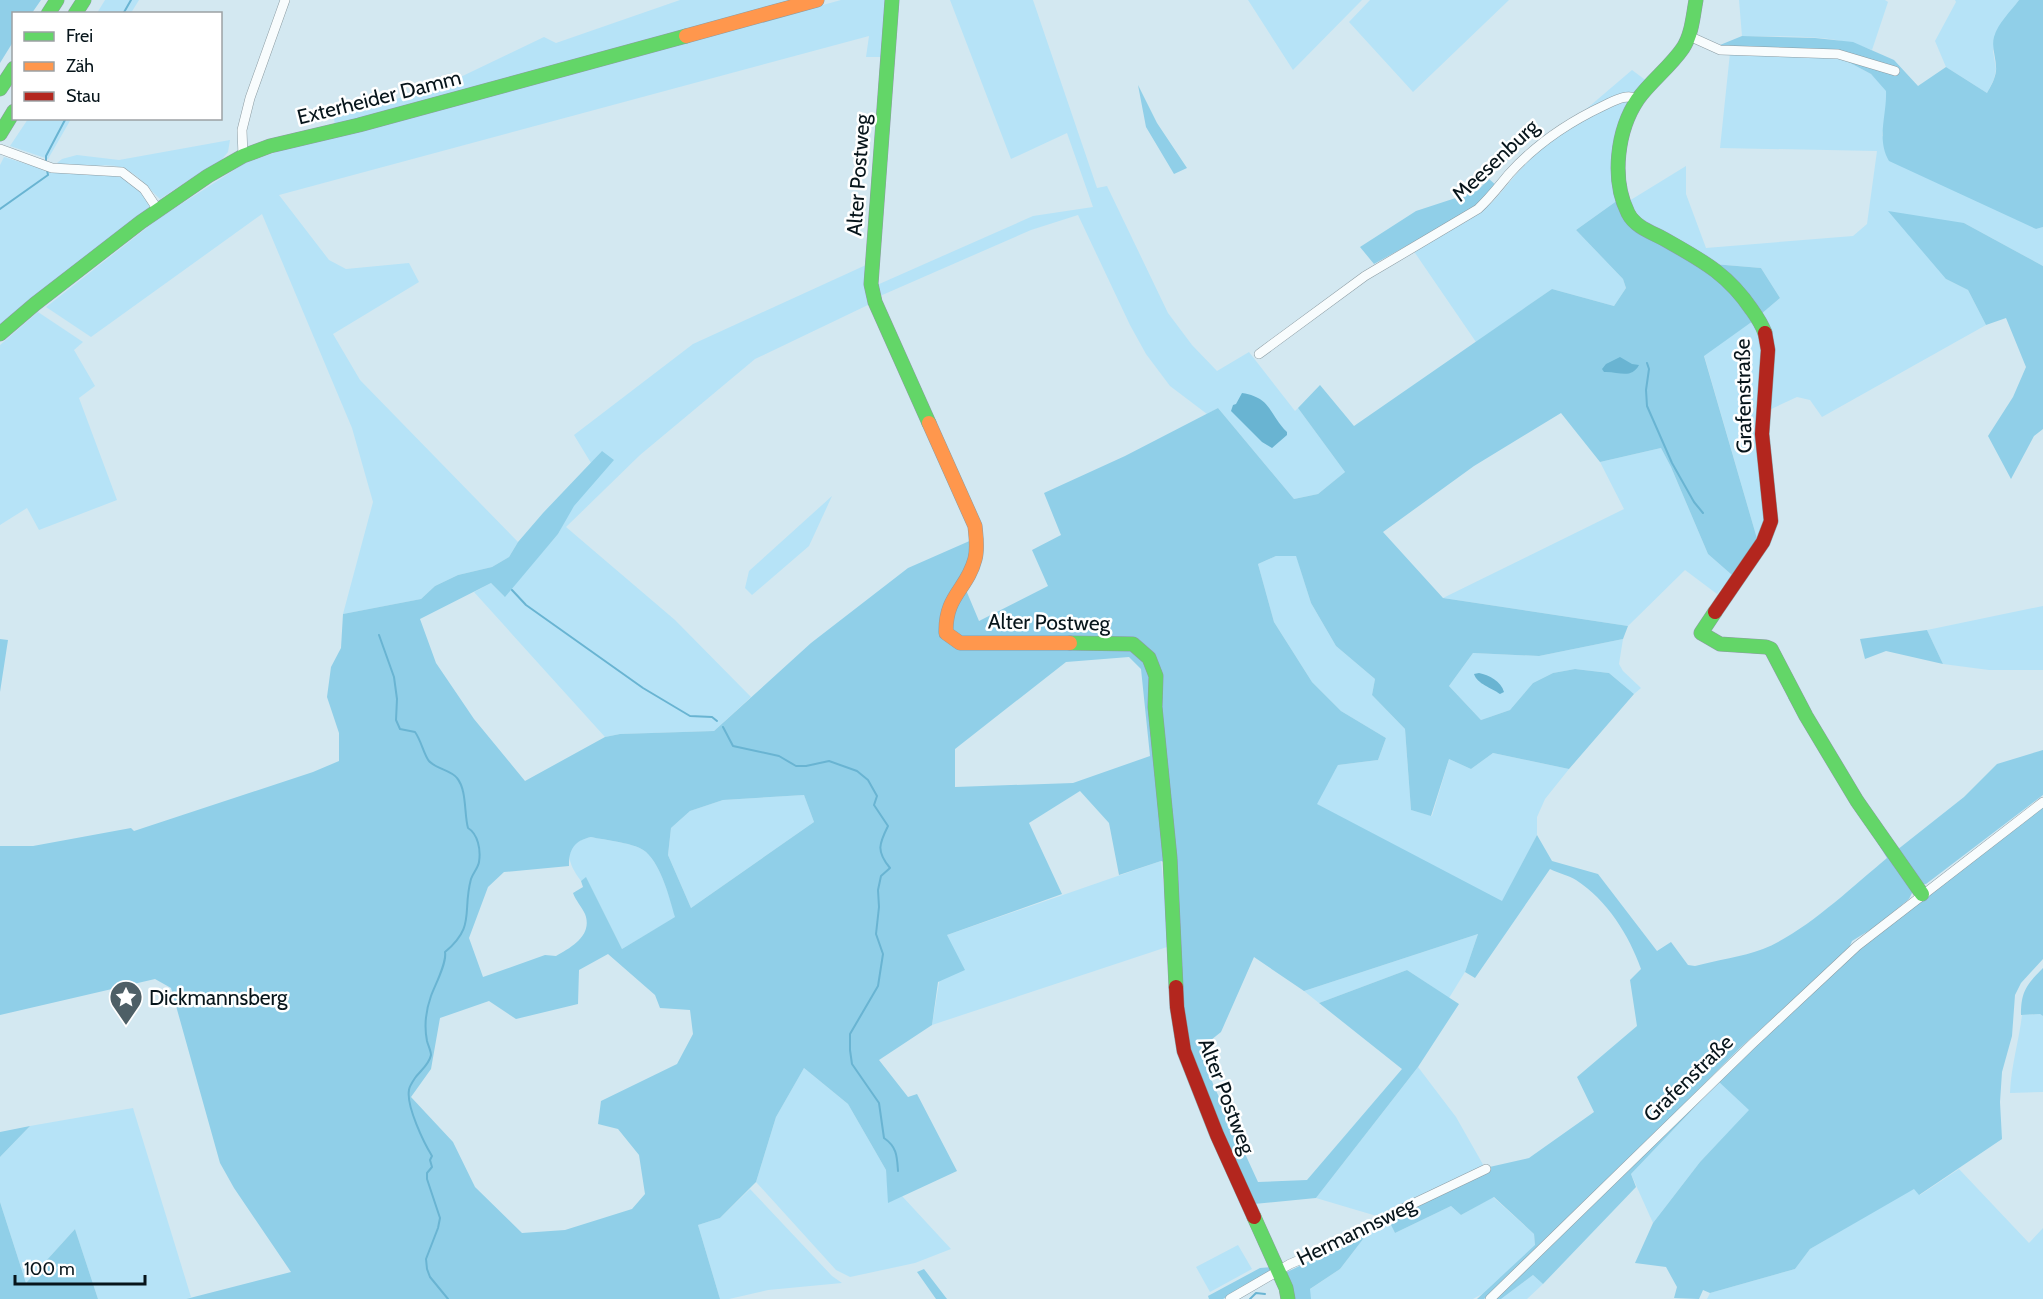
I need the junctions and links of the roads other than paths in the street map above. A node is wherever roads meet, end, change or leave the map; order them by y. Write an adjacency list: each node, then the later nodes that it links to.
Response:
1 (285, 0): 13 (street)
2 (817, 0): 13 (main road, Exterheider Damm)
3 (892, 0): 20 (main road, Alter Postweg)
4 (1696, 0): 5 (main road)
5 (1689, 36): 7 (street); 9 (main road)
6 (12, 71): 8 (main road)
7 (1895, 71)
8 (0, 89)
9 (1638, 99): 16 (street, Meesenburg); 18 (main road, Grafenstraße)
10 (12, 113): 11 (main road)
11 (0, 134)
12 (0, 149): 14 (street)
13 (243, 156): 14 (main road, Exterheider Damm)
14 (158, 210): 15 (main road, Exterheider Damm)
15 (0, 334)
16 (1259, 354)
17 (2043, 802): 18 (street, Grafenstraße)
18 (1922, 894): 23 (street, Grafenstraße)
19 (1486, 1169): 20 (street, Hermannsweg)
20 (1279, 1272): 21 (street, Hermannsweg); 22 (main road, Alter Postweg)
21 (1230, 1299)
22 (1288, 1299)
23 (1490, 1299)

